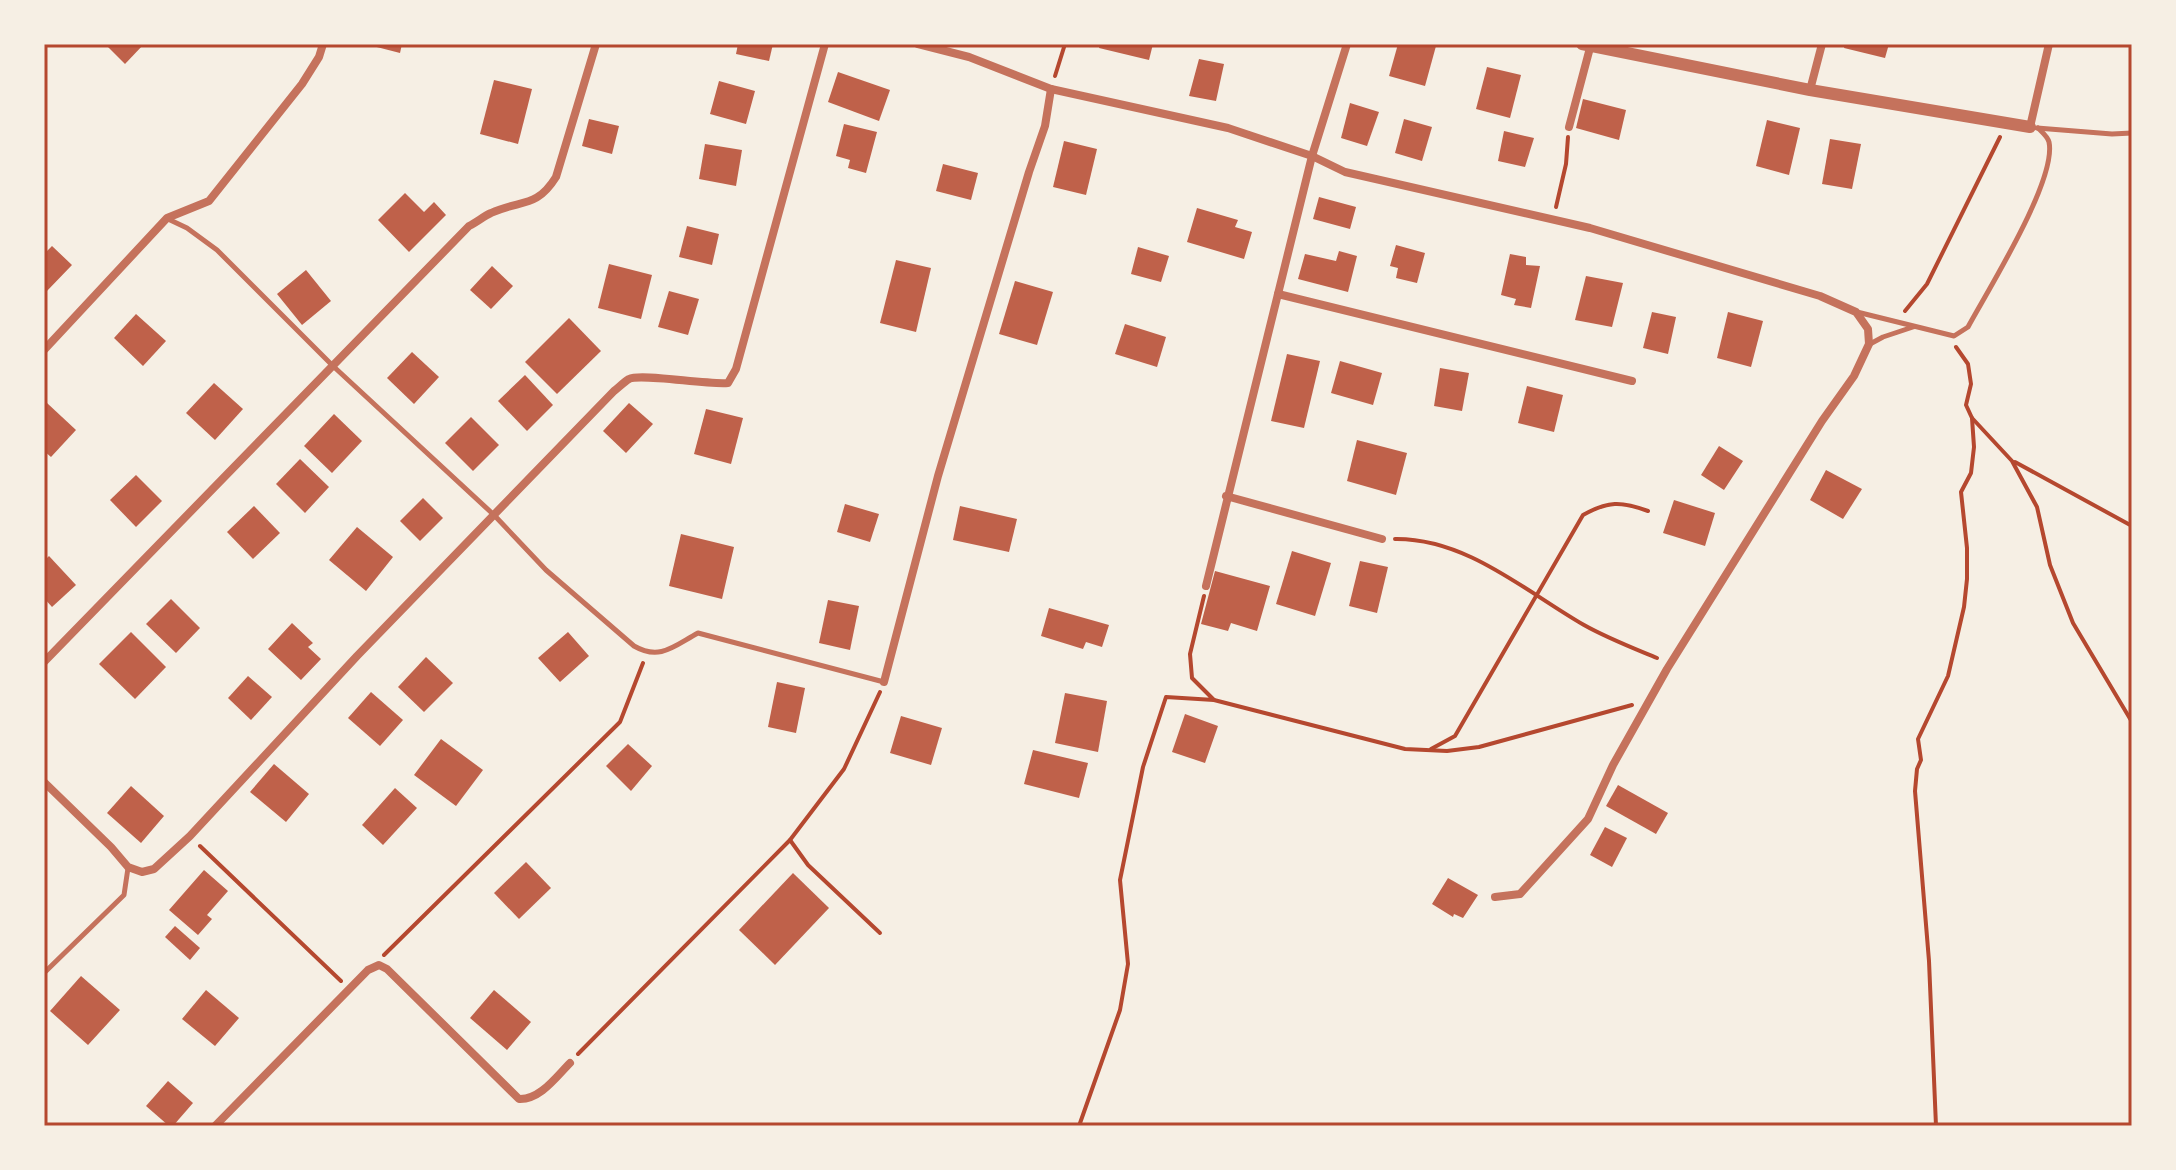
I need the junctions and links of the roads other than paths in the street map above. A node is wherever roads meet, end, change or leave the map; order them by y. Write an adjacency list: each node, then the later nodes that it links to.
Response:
1 (323, 44): 15 (street)
2 (596, 44): 21 (street)
3 (825, 44): 24 (street)
4 (918, 44): 9 (street)
5 (1347, 44): 14 (street)
6 (1822, 44): 10 (street)
7 (2049, 44): 12 (street)
8 (1588, 45): 10 (street); 11 (street)
9 (1051, 89): 14 (street); 28 (street)
10 (1810, 90): 12 (street)
11 (1569, 127)
12 (2034, 127): 13 (lane); 18 (lane)
13 (2132, 135)
14 (1312, 156): 16 (street); 17 (street)
15 (167, 218): 20 (street); 21 (lane)
16 (1278, 294): 22 (street); 23 (street)
17 (1856, 312): 18 (lane); 19 (street)
18 (1915, 327): 19 (lane)
19 (1869, 344): 31 (street)
20 (44, 350)
21 (333, 366): 24 (lane); 27 (street)
22 (1632, 381)
23 (1226, 496): 25 (street); 26 (street)
24 (494, 515): 28 (lane); 30 (street)
25 (1382, 539)
26 (1206, 586)
27 (44, 662)
28 (884, 682)
29 (44, 782): 30 (street)
30 (128, 867): 32 (lane)
31 (1495, 897)
32 (44, 973)
33 (570, 1063): 34 (street)
34 (215, 1126)

